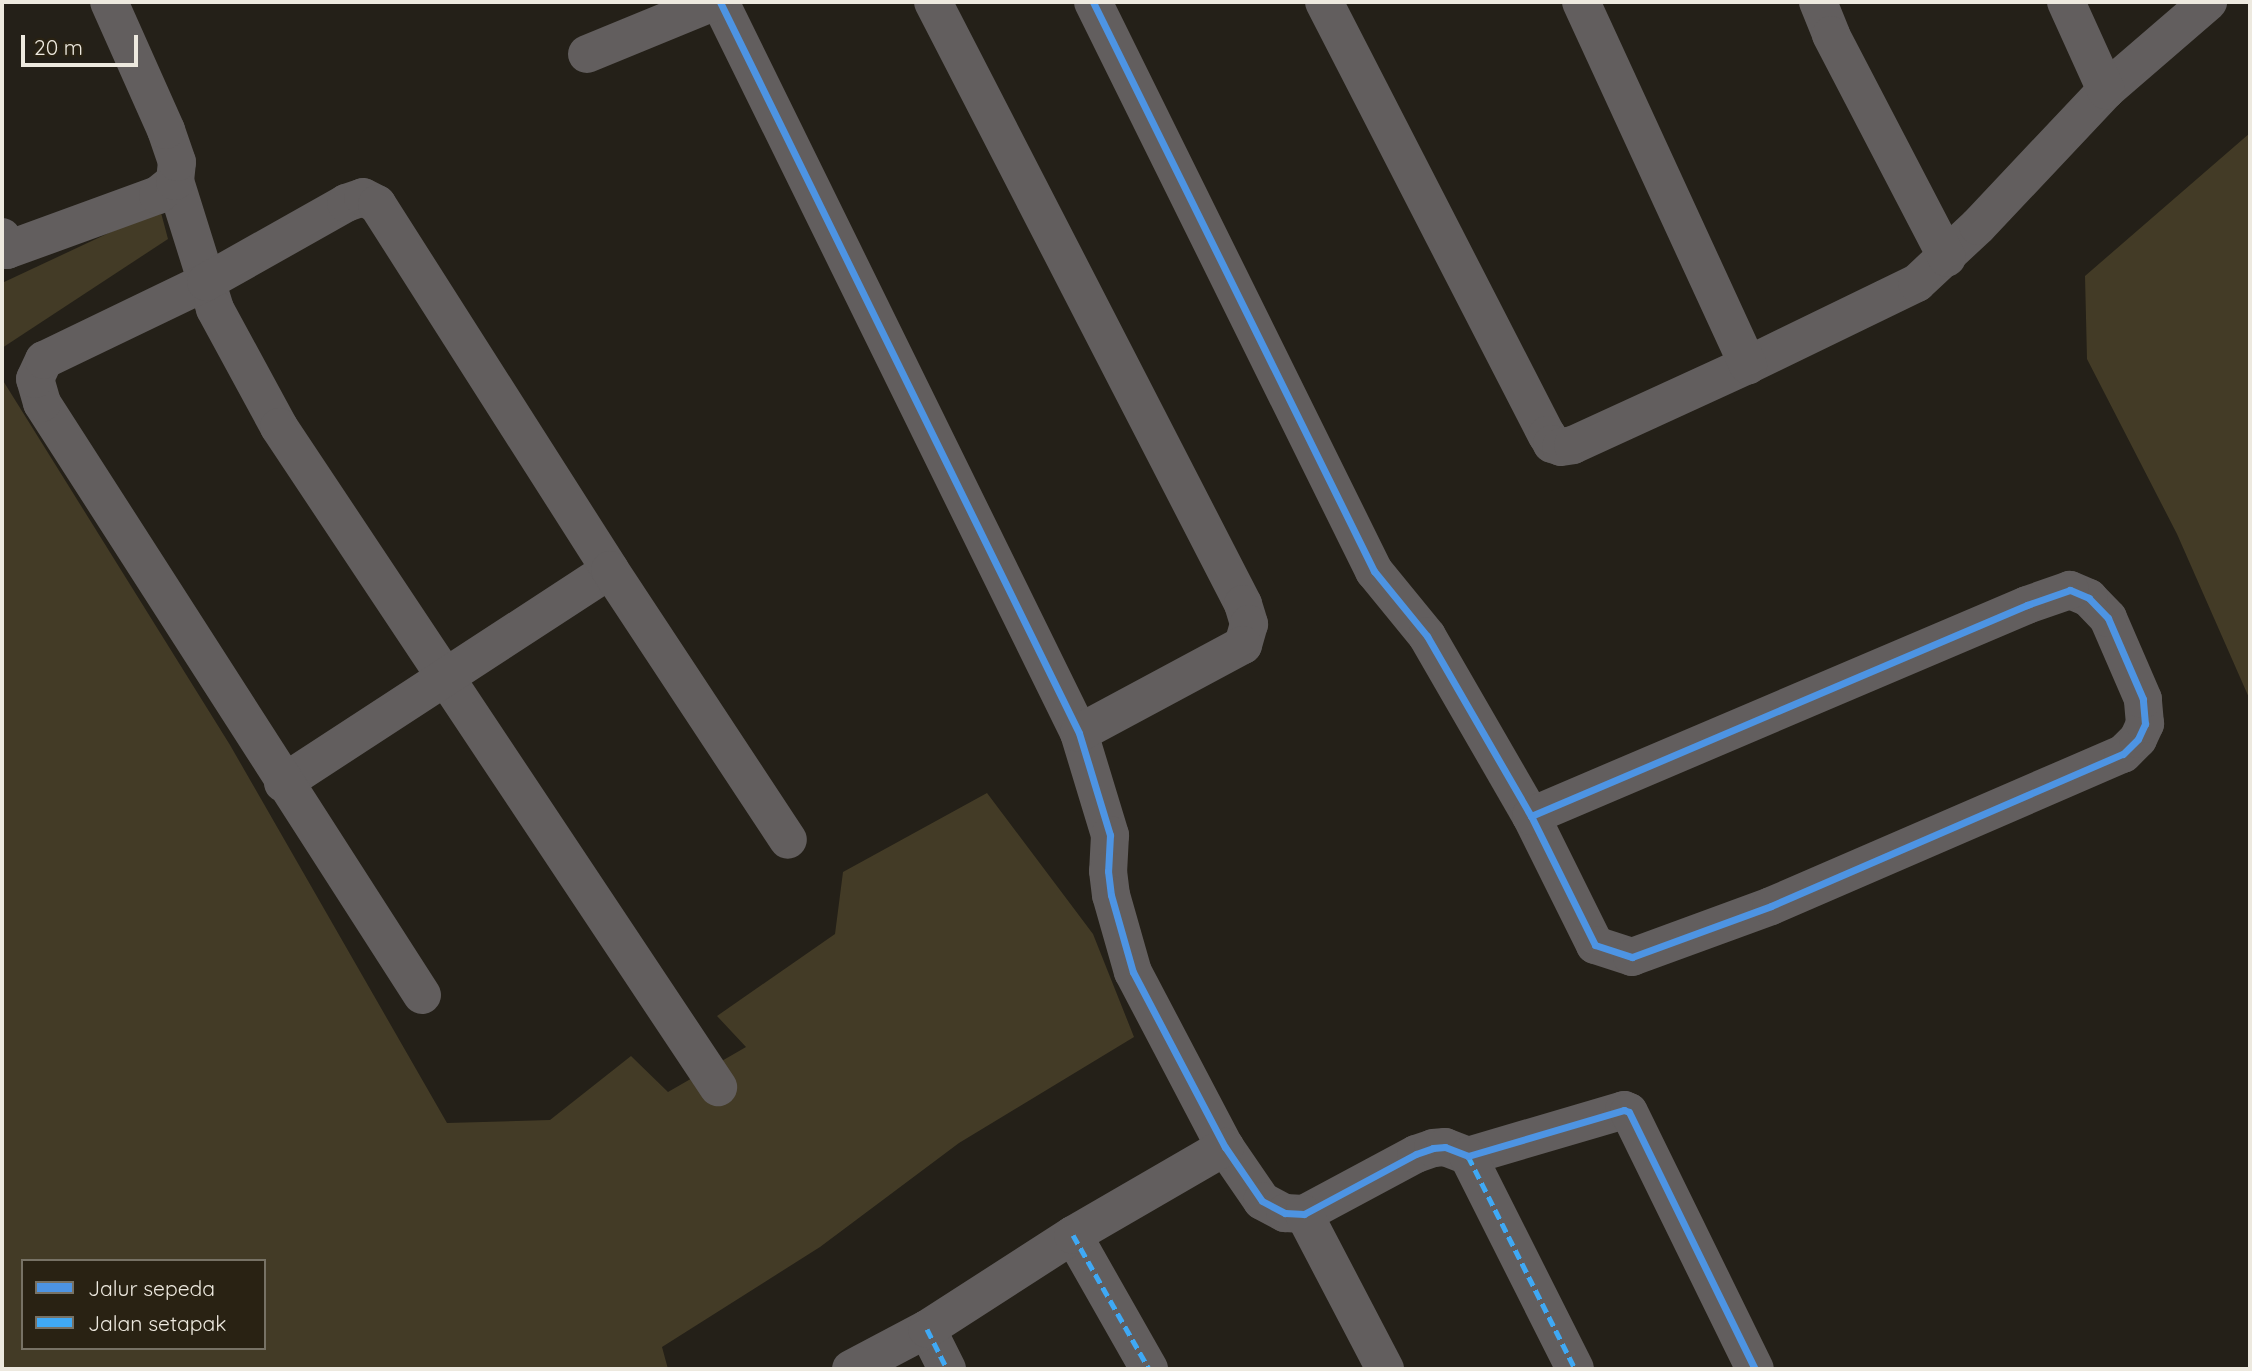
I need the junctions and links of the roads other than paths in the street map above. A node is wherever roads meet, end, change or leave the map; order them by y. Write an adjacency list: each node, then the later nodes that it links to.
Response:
1 (109, 2): 12 (street)
2 (717, 2): 10 (street); 19 (street)
3 (933, 2): 19 (street)
4 (1093, 2): 21 (street)
5 (1324, 2): 16 (street)
6 (1581, 2): 16 (street)
7 (1818, 2): 14 (street)
8 (2066, 2): 11 (street)
9 (2208, 2): 11 (street)
10 (587, 54)
11 (2106, 90): 14 (street)
12 (175, 181): 13 (street); 15 (street)
13 (3, 246)
14 (1947, 258): 16 (street)
15 (206, 282): 17 (street); 18 (street); 20 (street)
16 (1748, 365)
17 (610, 570): 18 (street); 22 (street)
18 (446, 677): 20 (street); 24 (street)
19 (1079, 733): 25 (street)
20 (283, 783): 23 (street)
21 (1531, 816): 21 (street)
22 (788, 840)
23 (422, 995)
24 (718, 1087)
25 (1225, 1147): 27 (street); 28 (street)
26 (1468, 1156): 27 (street); 34 (street); 35 (street)
27 (1304, 1214): 33 (street)
28 (1073, 1235): 29 (street); 32 (street)
29 (927, 1329): 30 (street); 31 (street)
30 (851, 1369)
31 (947, 1369)
32 (1149, 1369)
33 (1385, 1369)
34 (1575, 1369)
35 (1755, 1369)

